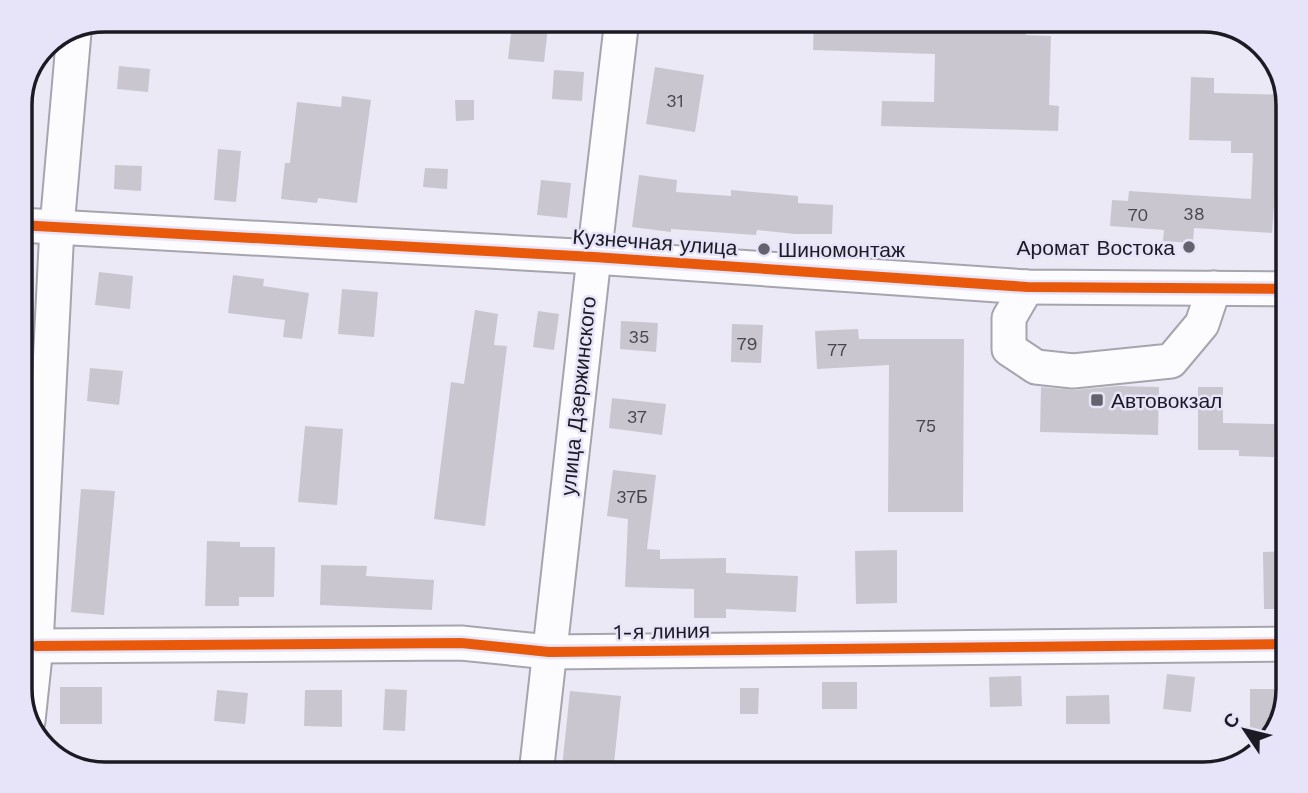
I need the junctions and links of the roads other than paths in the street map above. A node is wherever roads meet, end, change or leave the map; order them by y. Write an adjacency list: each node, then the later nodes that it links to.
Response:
1 (620, 32): 5 (street, улица Дзержинского)
2 (73, 38): 4 (street)
3 (32, 226): 4 (street, Кузнечная улица)
4 (57, 227): 5 (street, Кузнечная улица); 10 (street)
5 (594, 257): 6 (street, Кузнечная улица); 11 (street, улица Дзержинского)
6 (1027, 287): 7 (street, Кузнечная улица); 7 (street)
7 (1213, 288): 8 (street, Кузнечная улица)
8 (1276, 289)
9 (1277, 644): 11 (street, 1-я линия)
10 (36, 646): 11 (street, 1-я линия); 12 (street)
11 (549, 652): 13 (street, улица Дзержинского)
12 (32, 684)
13 (537, 762)

